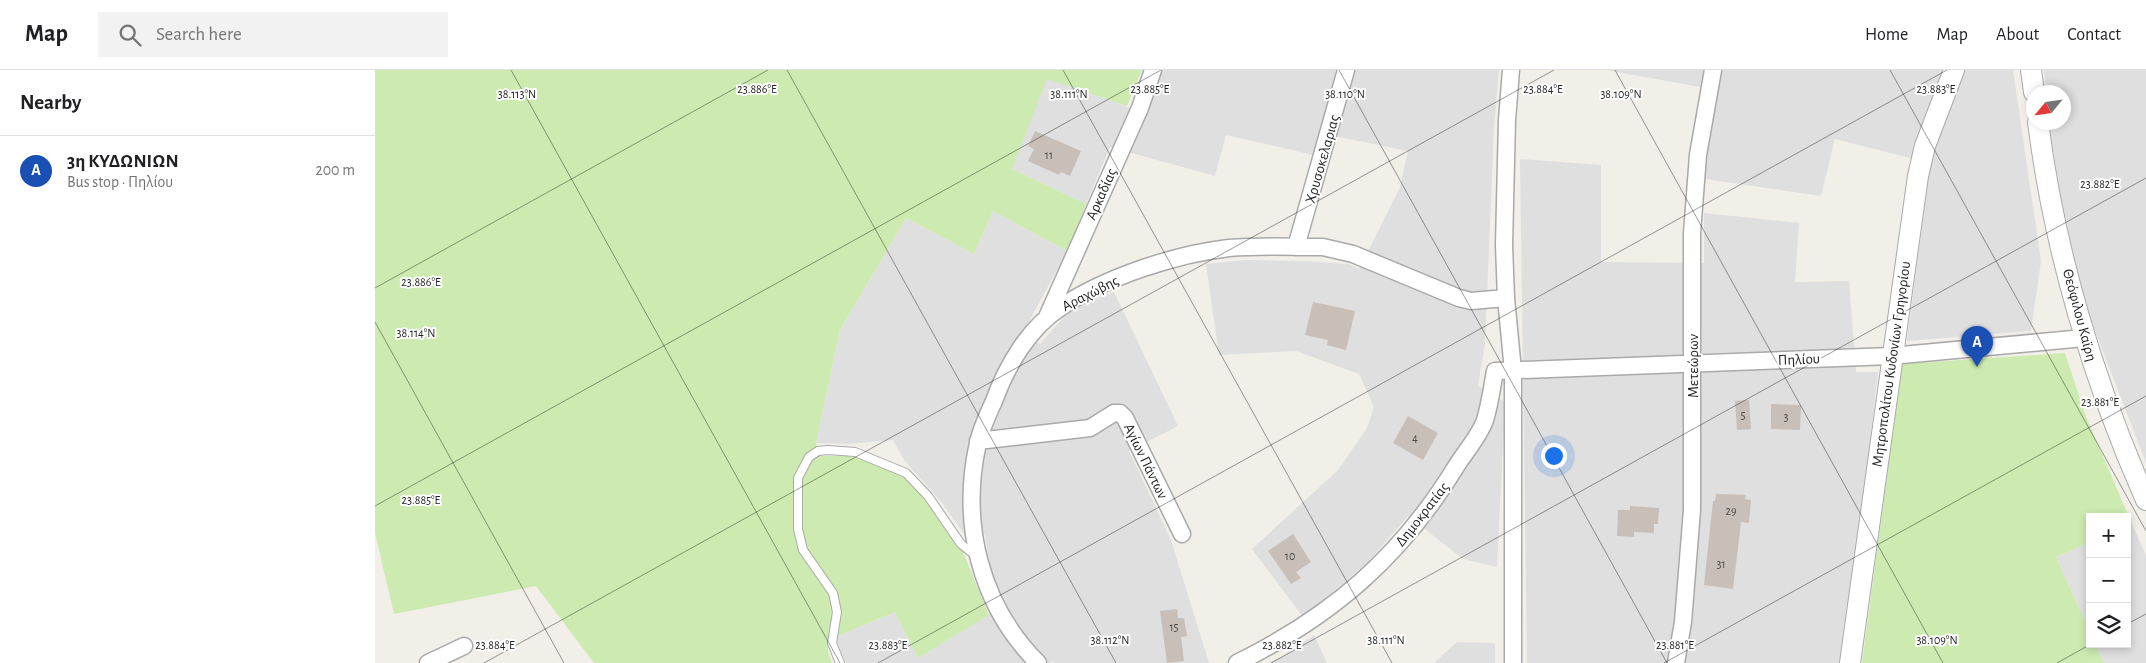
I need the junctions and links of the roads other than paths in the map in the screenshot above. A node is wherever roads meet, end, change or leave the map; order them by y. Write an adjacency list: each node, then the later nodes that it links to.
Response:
1 (1153, 70): 11 (street, Αρκαδίας)
2 (1346, 70): 9 (street, Χρυσοκελαριας)
3 (1511, 70): 10 (street)
4 (1713, 70): 14 (street, Μετεώρων)
5 (1954, 70): 13 (street, Μητροπολίτου Κυδονίων Γρηγορίου)
6 (2031, 70): 7 (street)
7 (2033, 85)
8 (2039, 130): 12 (street, Θεόφιλου Καϊρη)
9 (1296, 247): 10 (street, Αραχώβης); 11 (street, Αραχώβης)
10 (1506, 298): 15 (street)
11 (1047, 317): 16 (street, Αραχώβης)
12 (2084, 338): 13 (street, Πηλίου); 17 (street, Θεόφιλου Καϊρη)
13 (1891, 356): 14 (street, Πηλίου); 27 (street, Μητροπολίτου Κυδονίων Γρηγορίου)
14 (1693, 363): 15 (street, Πηλίου); 26 (street, Μετεώρων)
15 (1513, 371): 24 (street, Δημοκρατίας); 25 (street)
16 (978, 441): 18 (street, Αγίων Πάντων); 19 (street, Αραχώβης)
17 (2146, 500)
18 (1182, 534)
19 (976, 556): 22 (lane); 23 (street, Αραχώβης)
20 (464, 646): 21 (street)
21 (429, 663)
22 (839, 663)
23 (1038, 663)
24 (1237, 663)
25 (1513, 663)
26 (1676, 663)
27 (1850, 663)

